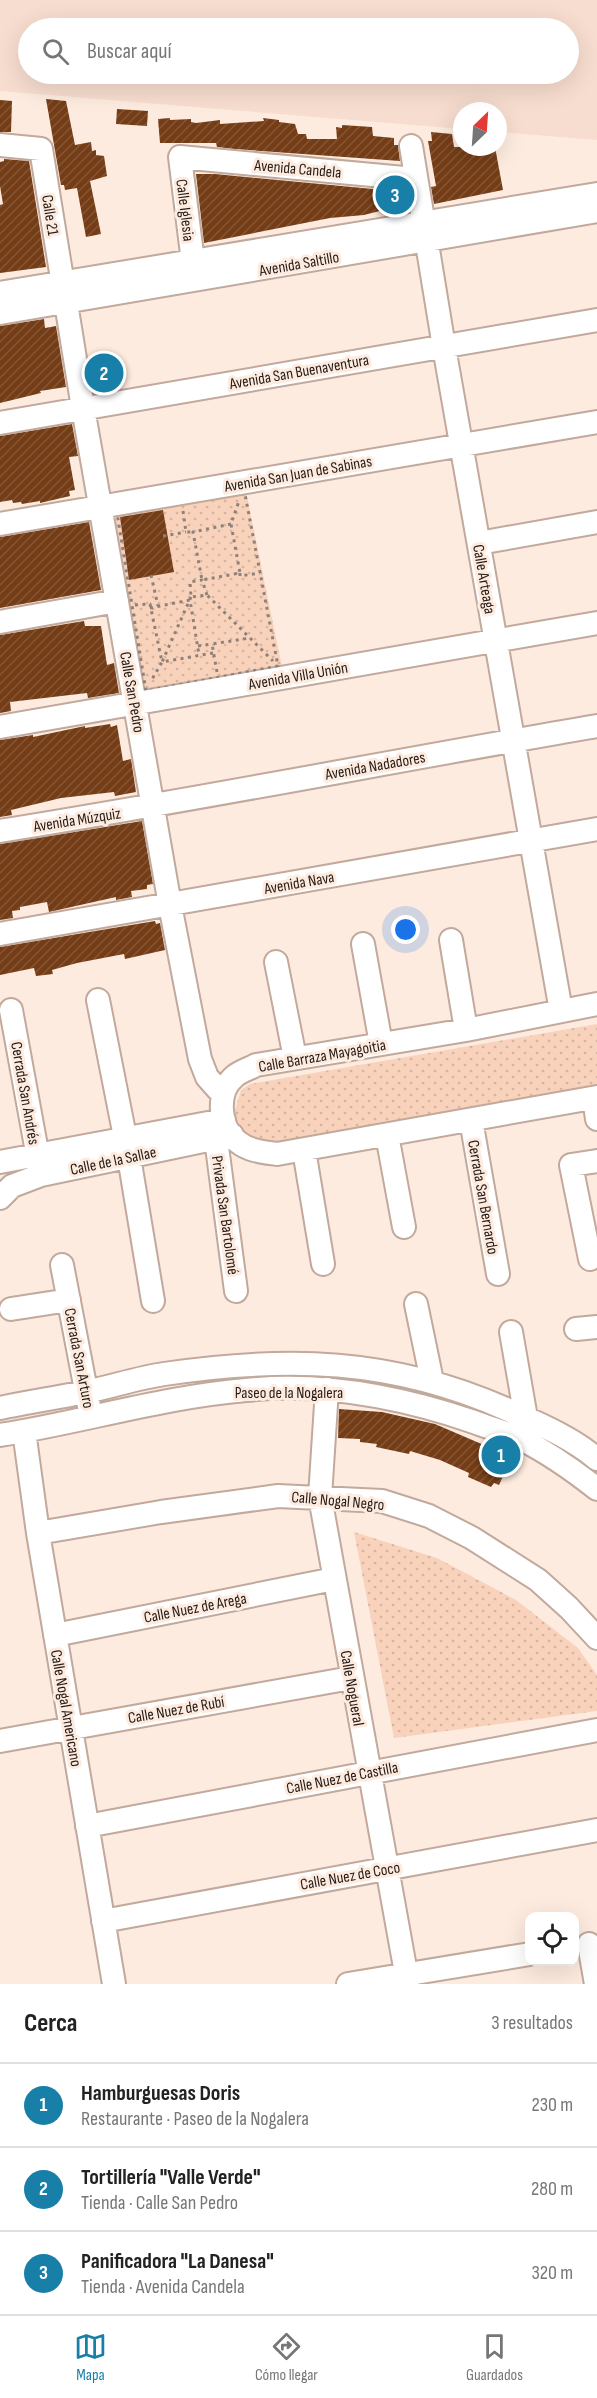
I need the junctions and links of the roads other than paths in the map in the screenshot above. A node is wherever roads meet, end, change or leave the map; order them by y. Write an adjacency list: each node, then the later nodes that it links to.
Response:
1 (0, 145): 9 (street, Calle 21)
2 (411, 146): 4 (street, Calle Arteaga)
3 (180, 157): 4 (street, Avenida Candela); 8 (street, Calle Iglesia)
4 (416, 179): 7 (street, Calle Arteaga)
5 (597, 194): 7 (street, Avenida Saltillo)
6 (597, 211): 7 (street, Avenida Saltillo)
7 (424, 231): 8 (street, Avenida Saltillo); 9 (street, Avenida Saltillo); 13 (street, Calle Arteaga)
8 (193, 262): 9 (street, Avenida Saltillo)
9 (62, 292): 10 (street, Avenida Saltillo); 11 (street, Avenida Saltillo); 14 (street, Calle San Pedro)
10 (0, 293)
11 (0, 313)
12 (597, 320): 13 (street, Avenida San Buenaventura)
13 (444, 346): 14 (street, Avenida San Buenaventura); 17 (street, Calle Arteaga)
14 (83, 408): 16 (street, Avenida San Buenaventura); 18 (street, Calle San Pedro)
15 (597, 422): 17 (street, Avenida San Juan de Sabinas)
16 (0, 423)
17 (461, 445): 18 (street, Avenida San Juan de Sabinas); 21 (street, Calle Arteaga)
18 (100, 507): 20 (street, Avenida San Juan de Sabinas); 22 (street, Calle San Pedro)
19 (597, 522): 21 (street)
20 (0, 524)
21 (479, 543): 25 (street, Calle Arteaga)
22 (125, 603): 23 (street); 26 (street, Calle San Pedro)
23 (0, 622)
24 (597, 623): 25 (street, Avenida Villa Unión)
25 (496, 641): 26 (street, Avenida Villa Unión); 29 (street, Calle Arteaga)
26 (141, 697): 28 (street, Avenida Villa Unión); 30 (street, Calle San Pedro)
27 (597, 726): 29 (street, Avenida Nadadores)
28 (0, 727)
29 (514, 740): 30 (street, Avenida Nadadores); 33 (street, Calle Arteaga)
30 (154, 806): 32 (street, Avenida Múzquiz); 34 (street, Calle San Pedro)
31 (597, 829): 33 (street, Avenida Nava)
32 (0, 831)
33 (531, 840): 34 (street, Avenida Nava); 42 (street, Calle Arteaga)
34 (170, 905): 35 (street, Avenida Nava); 46 (street, Calle San Pedro)
35 (0, 934)
36 (452, 940): 43 (street)
37 (363, 944): 44 (street)
38 (276, 962): 45 (street)
39 (98, 1000): 51 (street)
40 (597, 1004): 42 (street, Calle Barraza Mayagoitia)
41 (11, 1010): 55 (street, Cerrada San Andrés)
42 (561, 1011): 43 (street, Calle Barraza Mayagoitia)
43 (466, 1030): 44 (street, Calle Barraza Mayagoitia)
44 (381, 1044): 45 (street, Calle Barraza Mayagoitia)
45 (295, 1058): 46 (street, Calle Barraza Mayagoitia)
46 (223, 1095): 49 (street)
47 (596, 1105): 48 (street)
48 (471, 1120): 50 (street); 62 (street, Cerrada San Bernardo)
49 (224, 1132): 51 (street, Calle de la Sallae); 52 (street); 63 (street, Privada San Bartolomé)
50 (387, 1135): 52 (street); 57 (street)
51 (127, 1148): 55 (street, Calle de la Sallae); 65 (street)
52 (304, 1150): 60 (street)
53 (597, 1161): 58 (street)
54 (0, 1162): 55 (street, Calle de la Sallae)
55 (39, 1165): 56 (street, Calle de la Sallae)
56 (0, 1198)
57 (404, 1227)
58 (590, 1231): 59 (street)
59 (590, 1259)
60 (323, 1264)
61 (62, 1265): 64 (street, Cerrada San Arturo)
62 (498, 1274)
63 (236, 1291)
64 (69, 1300): 67 (street, Cerrada San Arturo); 71 (street, Cerrada San Arturo)
65 (153, 1301)
66 (416, 1304): 69 (street)
67 (11, 1309)
68 (511, 1332): 74 (street)
69 (432, 1382): 71 (street, Paseo de la Nogalera); 74 (street, Paseo de la Nogalera)
70 (327, 1389): 73 (street, Paseo de la Nogalera); 78 (street, Paseo de la Nogalera); 80 (street, Calle Nogueral)
71 (85, 1392): 72 (street, Paseo de la Nogalera); 73 (street, Cerrada San Arturo)
72 (0, 1408)
73 (92, 1416): 75 (street, Paseo de la Nogalera)
74 (526, 1418): 77 (street, Paseo de la Nogalera)
75 (24, 1431): 76 (street, Paseo de la Nogalera); 81 (street, Calle Nogal Americano)
76 (0, 1435)
77 (592, 1450): 78 (street)
78 (560, 1460): 79 (street, Paseo de la Nogalera)
79 (597, 1489)
80 (320, 1497): 81 (street, Calle Nogal Negro); 82 (street, Calle Nogueral); 83 (street, Calle Nogal Negro)
81 (38, 1533): 84 (street, Calle Nogal Americano)
82 (334, 1578): 84 (street, Calle Nuez de Arega); 85 (street, Calle Nogueral)
83 (593, 1626)
84 (55, 1635): 86 (street, Calle Nogal Americano)
85 (351, 1678): 86 (street, Calle Nuez de Rubí); 89 (street, Calle Nogueral)
86 (71, 1728): 88 (street, Calle Nuez de Rubí); 90 (street, Calle Nogal Americano)
87 (597, 1730): 89 (street, Calle Nuez de Castilla)
88 (0, 1741)
89 (369, 1772): 90 (street, Calle Nuez de Castilla); 92 (street, Calle Nogueral)
90 (87, 1826): 93 (street, Calle Nogal Americano)
91 (597, 1830): 92 (street, Calle Nuez de Coco)
92 (387, 1868): 93 (street, Calle Nuez de Coco); 96 (street, Calle Nogueral)
93 (103, 1921): 97 (street, Calle Nogal Americano)
94 (587, 1944): 99 (street)
95 (525, 1955): 96 (street)
96 (407, 1979): 98 (street)
97 (114, 1984)
98 (348, 1984)
99 (596, 1984)

